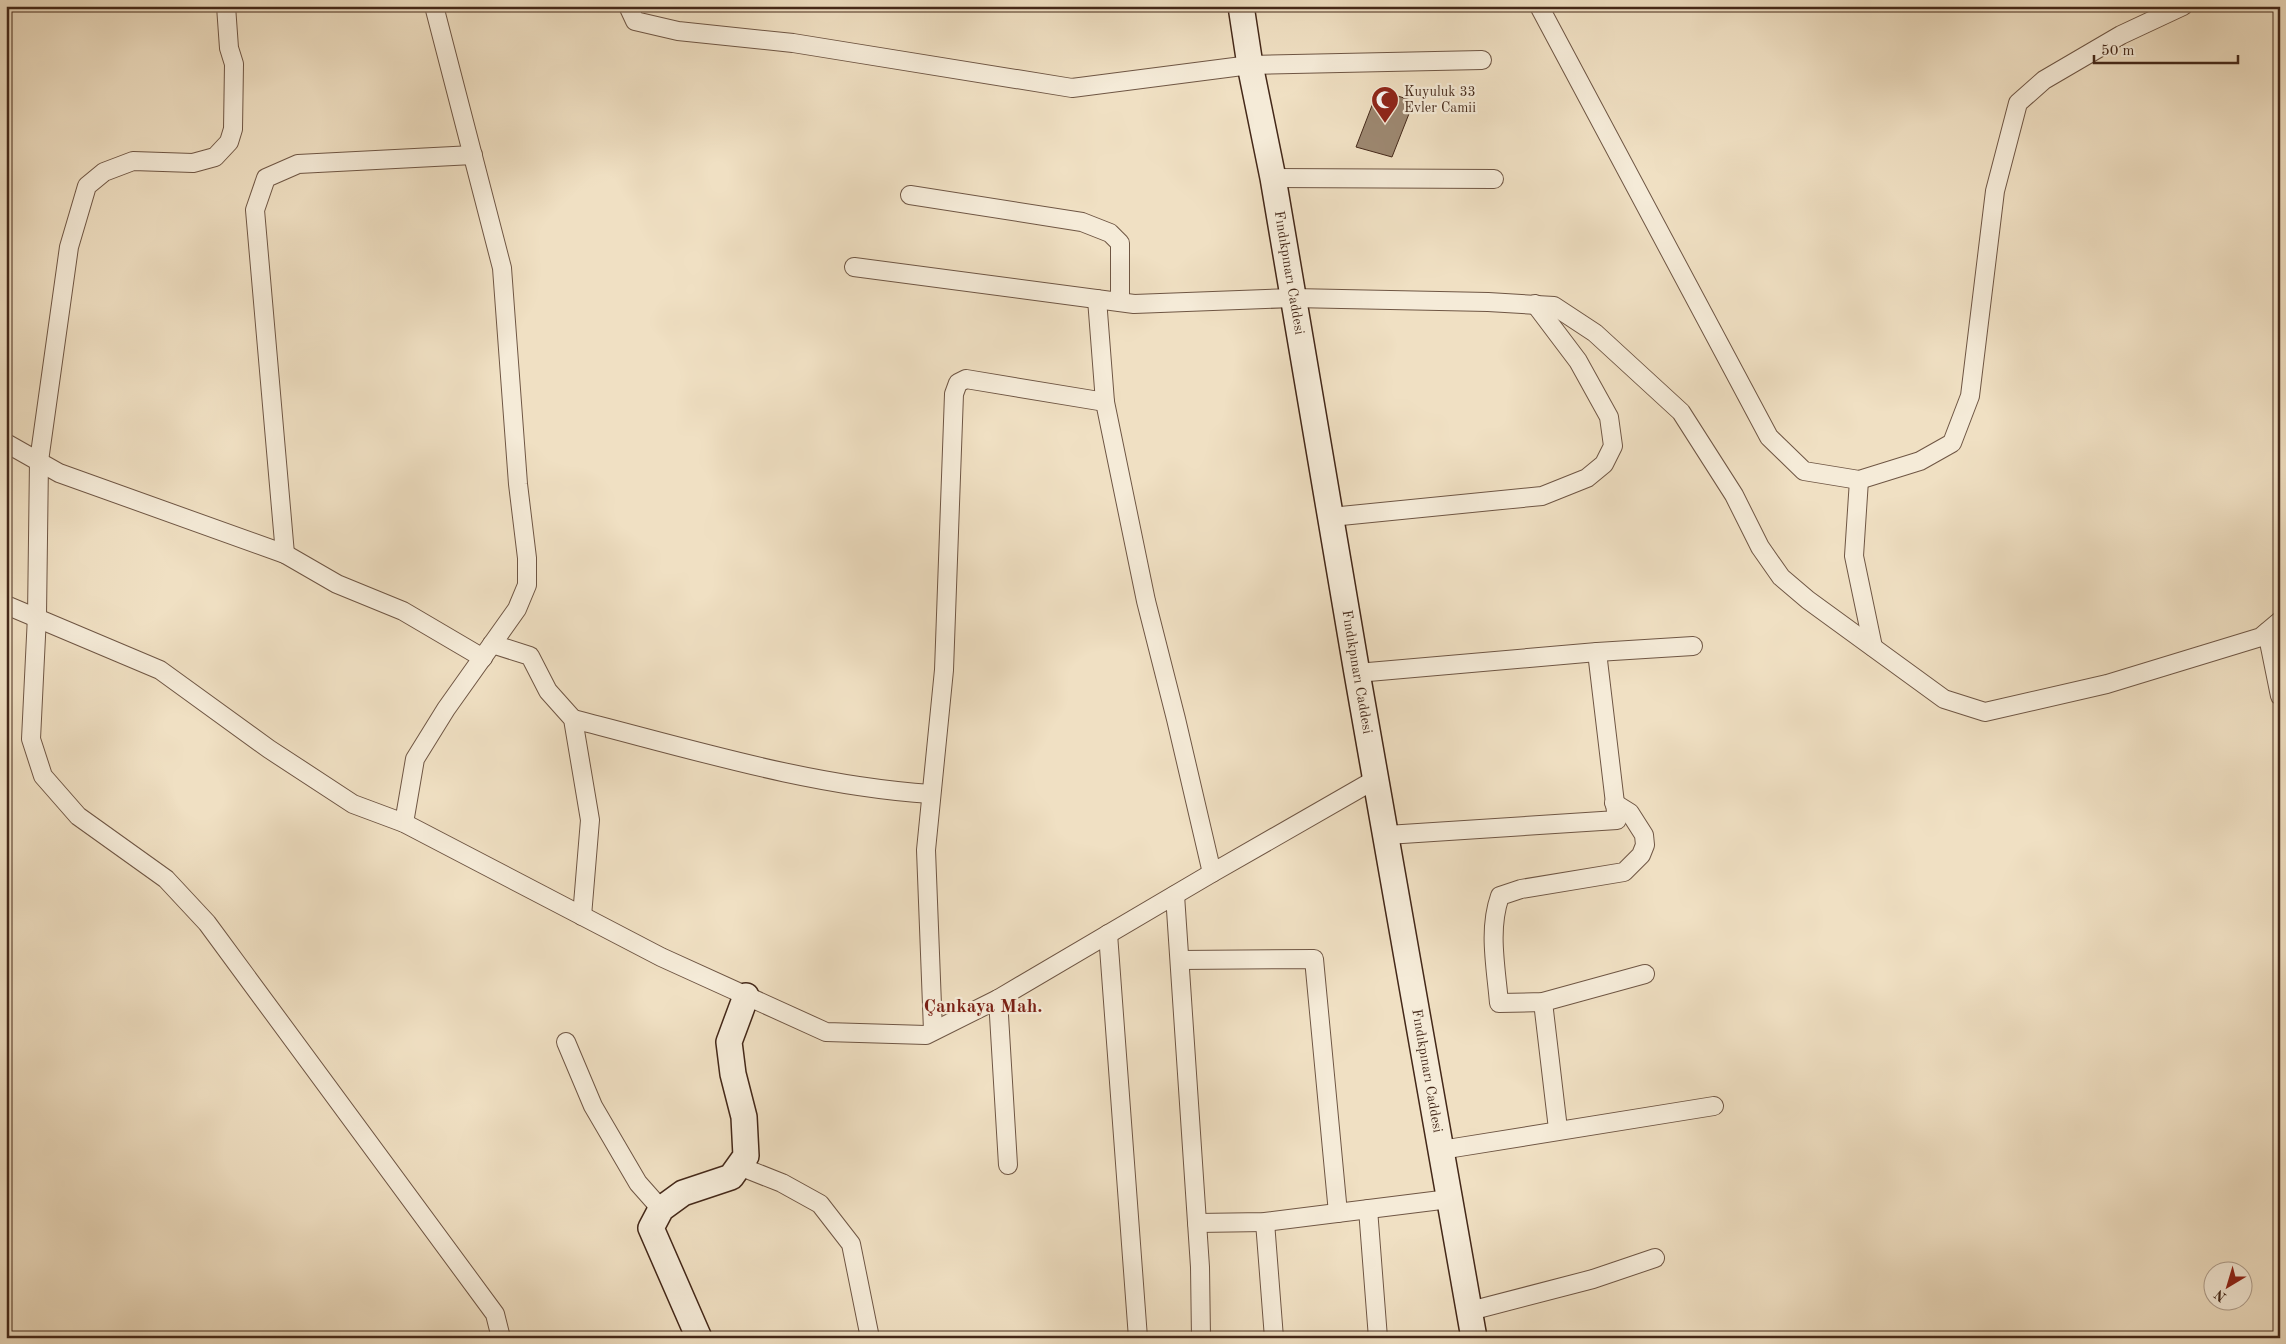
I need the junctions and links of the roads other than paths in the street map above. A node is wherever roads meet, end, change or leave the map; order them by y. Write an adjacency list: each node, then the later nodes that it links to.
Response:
1 (226, 6): 20 (street)
2 (434, 6): 9 (street)
3 (628, 6): 8 (street)
4 (1241, 6): 8 (main road, Fındıkpınarı Caddesi)
5 (1539, 6): 21 (street)
6 (2183, 6): 21 (street)
7 (1482, 60): 8 (street)
8 (1250, 65): 10 (main road, Fındıkpınarı Caddesi)
9 (473, 155): 23 (street); 29 (street)
10 (1273, 178): 11 (street); 14 (main road, Fındıkpınarı Caddesi)
11 (1494, 179)
12 (910, 196): 16 (street)
13 (854, 268): 15 (street)
14 (1293, 298): 16 (street); 17 (street); 22 (main road, Fındıkpınarı Caddesi)
15 (1097, 300): 16 (street); 18 (street)
16 (1120, 302)
17 (1535, 304): 22 (street); 28 (street)
18 (1105, 402): 35 (street); 39 (street)
19 (6, 443): 20 (street)
20 (39, 461): 23 (street); 25 (street)
21 (1859, 480): 28 (street)
22 (1331, 517): 31 (main road, Fındıkpınarı Caddesi)
23 (285, 554): 29 (street)
24 (6, 605): 25 (street)
25 (37, 616): 37 (street); 63 (street)
26 (2274, 627): 28 (street); 32 (street)
27 (1693, 646): 30 (street)
28 (1873, 647)
29 (487, 651): 33 (street); 37 (street)
30 (1597, 652): 31 (street); 36 (street)
31 (1356, 673): 34 (main road, Fındıkpınarı Caddesi)
32 (2280, 696)
33 (573, 719): 35 (street); 41 (street)
34 (1376, 779): 38 (main road, Fındıkpınarı Caddesi); 39 (street)
35 (931, 794): 48 (street)
36 (1614, 803): 38 (street); 47 (street)
37 (404, 822): 41 (street)
38 (1387, 835): 52 (main road, Fındıkpınarı Caddesi)
39 (1212, 873): 40 (street)
40 (1175, 895): 42 (street); 43 (street)
41 (582, 916): 45 (street)
42 (1108, 934): 46 (street); 66 (street)
43 (1180, 960): 58 (street); 60 (street)
44 (1644, 974): 47 (street)
45 (746, 996): 48 (street); 54 (main road)
46 (998, 999): 48 (street); 53 (street)
47 (1543, 1002): 51 (street)
48 (932, 1031)
49 (566, 1042): 56 (street)
50 (1714, 1106): 51 (street)
51 (1558, 1129): 52 (street)
52 (1441, 1150): 55 (main road, Fındıkpınarı Caddesi)
53 (1008, 1165)
54 (739, 1166): 56 (main road); 65 (street)
55 (1449, 1199): 57 (street); 62 (main road, Fındıkpınarı Caddesi)
56 (661, 1209): 64 (main road)
57 (1368, 1209): 58 (street); 69 (street)
58 (1338, 1213): 59 (street)
59 (1265, 1222): 60 (street); 68 (street)
60 (1197, 1223): 67 (street)
61 (1655, 1258): 62 (street)
62 (1470, 1311): 70 (main road, Fındıkpınarı Caddesi)
63 (501, 1338)
64 (699, 1338)
65 (870, 1338)
66 (1138, 1338)
67 (1201, 1338)
68 (1274, 1338)
69 (1378, 1338)
70 (1474, 1338)

